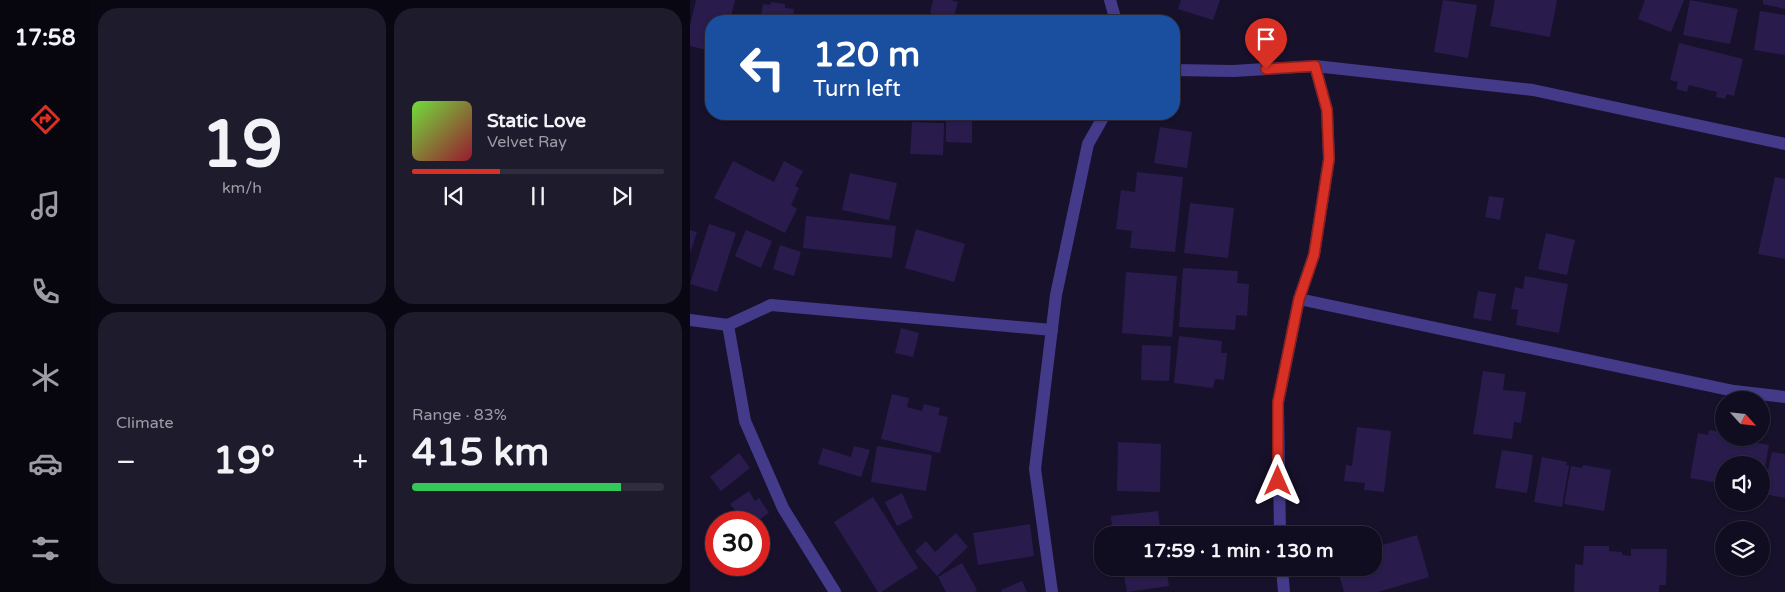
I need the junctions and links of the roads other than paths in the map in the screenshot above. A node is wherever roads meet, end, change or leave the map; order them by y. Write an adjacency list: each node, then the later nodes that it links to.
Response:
1 (1110, 0): 2 (street)
2 (1114, 15)
3 (1315, 66): 4 (street); 6 (street); 7 (street)
4 (1180, 70)
5 (1102, 120): 10 (street)
6 (1785, 144)
7 (1299, 299): 11 (street); 12 (street)
8 (690, 320): 9 (street)
9 (728, 325): 10 (street); 14 (street)
10 (1052, 330): 15 (street)
11 (1785, 397)
12 (1280, 526)
13 (1283, 576): 16 (street)
14 (835, 592)
15 (1052, 592)
16 (1284, 592)

